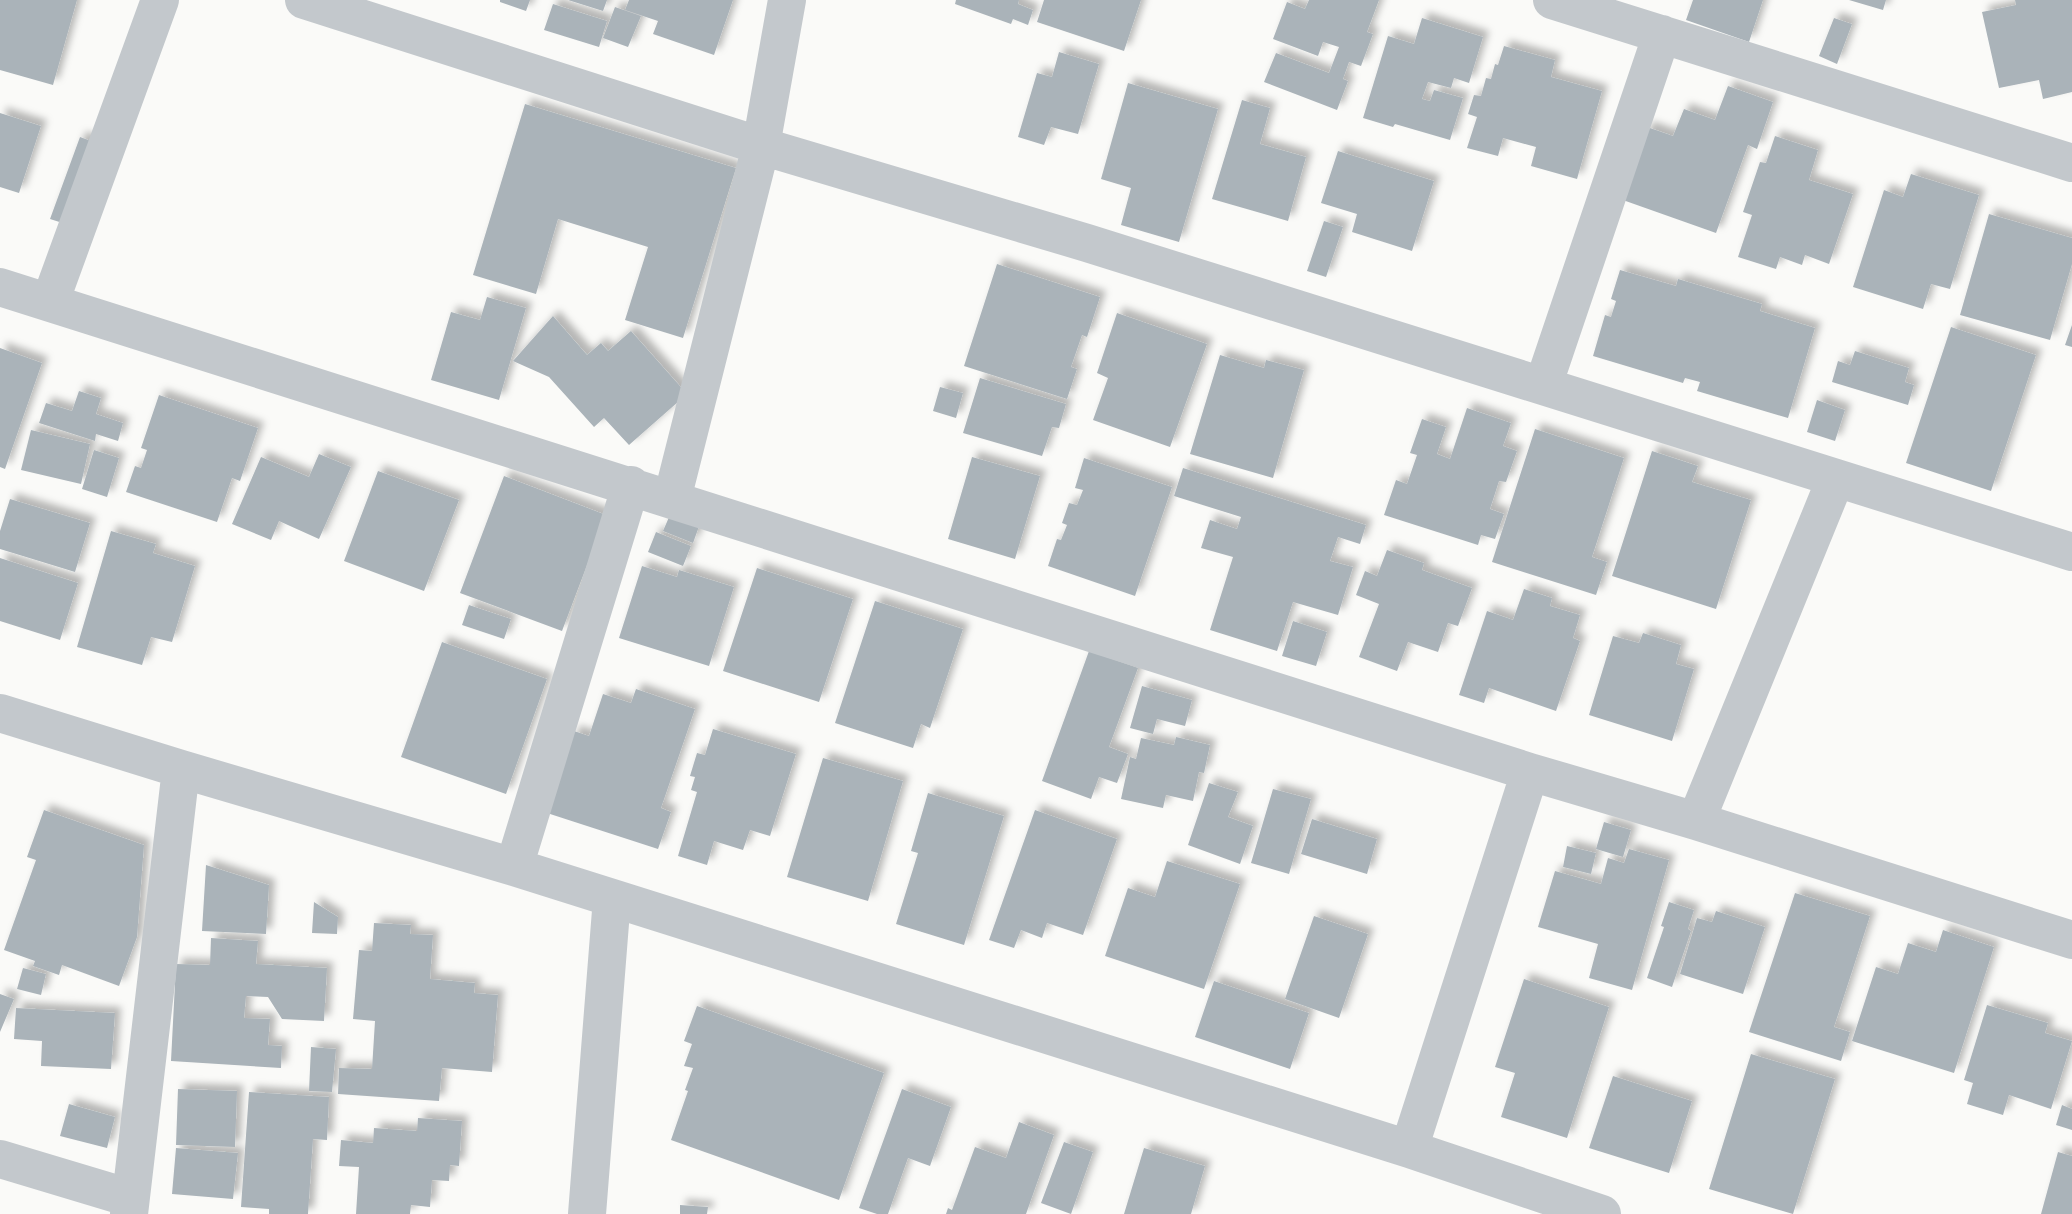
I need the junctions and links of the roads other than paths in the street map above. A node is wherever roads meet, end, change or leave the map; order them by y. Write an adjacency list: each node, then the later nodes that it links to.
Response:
1 (160, 0): 9 (street)
2 (304, 0): 6 (street)
3 (787, 0): 6 (street)
4 (1552, 0): 5 (street)
5 (1662, 34): 7 (street); 10 (street)
6 (761, 146): 10 (street); 13 (street)
7 (2072, 163)
8 (0, 287): 9 (street)
9 (50, 302): 12 (street)
10 (1543, 386): 11 (street)
11 (1836, 478): 14 (street); 18 (street)
12 (631, 485): 13 (street); 19 (street)
13 (672, 499): 17 (street)
14 (2072, 552)
15 (0, 713): 16 (street)
16 (181, 769): 19 (street); 24 (street)
17 (1530, 772): 18 (street); 22 (street)
18 (1696, 821): 21 (street)
19 (514, 866): 20 (street)
20 (612, 898): 22 (street); 26 (street)
21 (2072, 940)
22 (1409, 1149): 25 (street)
23 (0, 1158): 24 (street)
24 (130, 1206)
25 (1598, 1213)
26 (586, 1214)

